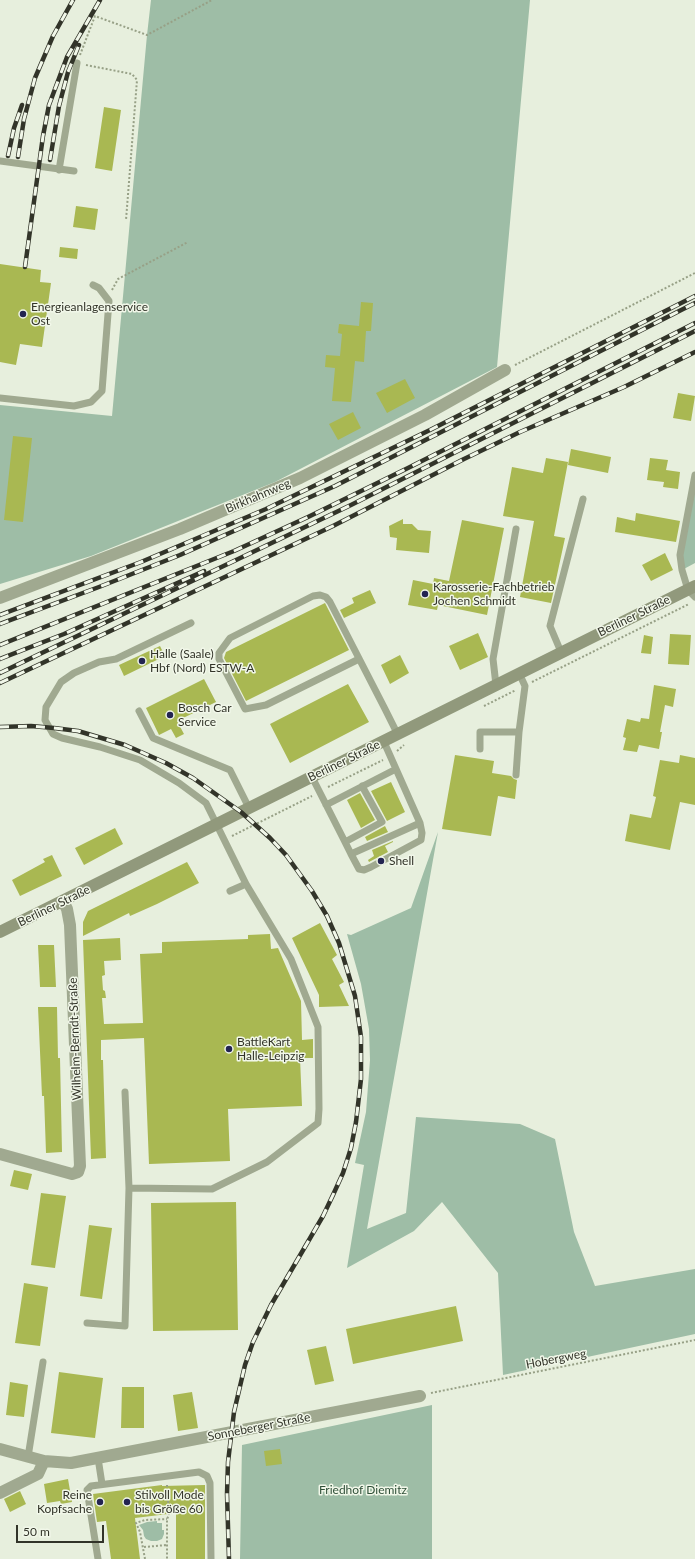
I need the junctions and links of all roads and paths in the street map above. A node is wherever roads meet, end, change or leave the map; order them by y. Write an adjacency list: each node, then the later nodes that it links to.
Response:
1 (212, 0): 2 (path)
2 (77, 63): 4 (lane); 6 (path)
3 (0, 161): 4 (lane)
4 (59, 170): 5 (lane)
5 (74, 171)
6 (126, 220)
7 (188, 242): 10 (path)
8 (695, 273): 11 (path)
9 (93, 285): 10 (lane)
10 (109, 301): 12 (lane)
11 (505, 370): 17 (street, Birkhahnweg)
12 (0, 398)
13 (695, 475): 16 (lane, Berliner Straße)
14 (583, 499): 20 (lane)
15 (516, 529): 23 (lane)
16 (693, 591): 20 (street, Berliner Straße)
17 (0, 598)
18 (695, 601): 24 (path)
19 (191, 623): 40 (lane)
20 (561, 652): 22 (street, Berliner Straße)
21 (360, 659): 21 (lane); 28 (lane)
22 (519, 673): 23 (street, Berliner Straße); 24 (lane)
23 (496, 685): 28 (street, Berliner Straße)
24 (525, 686): 25 (path); 27 (lane)
25 (483, 706)
26 (139, 711): 38 (lane)
27 (519, 732): 30 (lane); 33 (lane)
28 (402, 739): 29 (street, Berliner Straße); 31 (path)
29 (384, 742): 31 (lane); 34 (street, Berliner Straße)
30 (480, 749)
31 (391, 756): 32 (lane); 36 (path)
32 (396, 769): 35 (lane); 39 (lane)
33 (516, 774)
34 (312, 777): 36 (lane); 38 (street, Berliner Straße)
35 (362, 786): 37 (lane); 42 (lane)
36 (320, 792): 37 (lane); 41 (path)
37 (326, 805): 42 (lane)
38 (249, 808): 40 (street, Berliner Straße)
39 (420, 823): 43 (lane); 43 (lane)
40 (216, 825): 41 (lane); 46 (street, Berliner Straße)
41 (224, 840): 44 (lane)
42 (345, 842): 43 (lane)
43 (351, 854)
44 (246, 884): 45 (lane); 50 (lane)
45 (230, 891)
46 (63, 901): 47 (street, Berliner Straße); 49 (street, Wilhelm-Berndt-Straße)
47 (0, 932)
48 (125, 1092): 50 (lane)
49 (0, 1154)
50 (129, 1188): 51 (lane)
51 (87, 1323)
52 (695, 1340): 54 (path, Hobergweg)
53 (43, 1362): 56 (lane)
54 (420, 1396): 57 (street, Sonneberger Straße)
55 (0, 1449): 56 (street, Sonneberger Straße)
56 (28, 1457): 58 (street, Sonneberger Straße)
57 (98, 1458): 58 (street, Sonneberger Straße); 60 (lane)
58 (44, 1461): 61 (street)
59 (166, 1476): 60 (lane); 62 (path); 68 (lane)
60 (102, 1484): 65 (lane)
61 (0, 1493)
62 (167, 1519): 63 (path); 64 (path)
63 (167, 1545): 64 (path); 67 (path)
64 (144, 1547): 66 (path)
65 (98, 1559)
66 (145, 1559)
67 (167, 1559)
68 (211, 1559)

